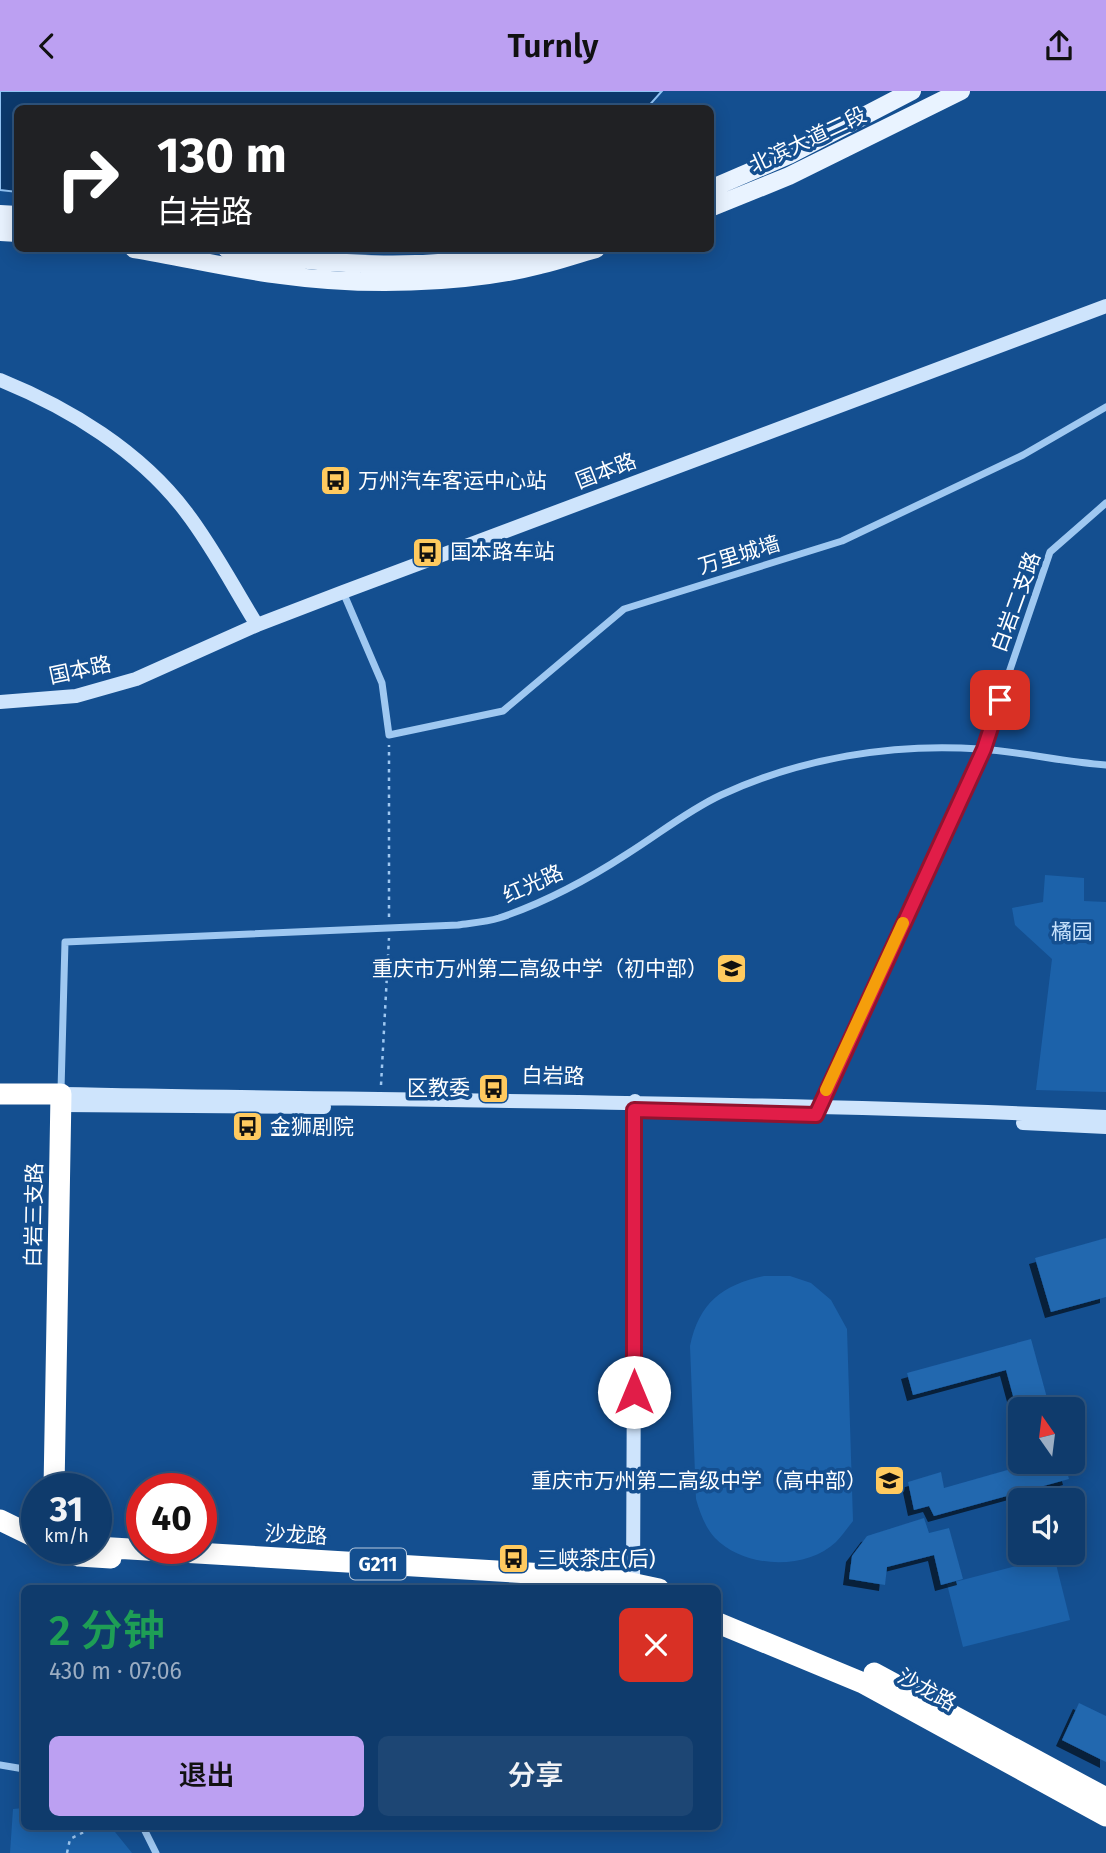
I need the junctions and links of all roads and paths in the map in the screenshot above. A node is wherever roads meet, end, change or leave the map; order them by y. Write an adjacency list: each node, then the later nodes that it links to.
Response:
1 (912, 91): 3 (main road, 北滨大道二段)
2 (961, 91): 4 (main road, 北滨大道二段)
3 (714, 187)
4 (714, 206)
5 (151, 252): 8 (main road)
6 (244, 252): 7 (main road)
7 (522, 252)
8 (586, 252)
9 (1106, 306): 13 (street, 国本路)
10 (0, 380): 14 (street)
11 (1106, 407): 16 (street, 万里城墙)
12 (1106, 503): 17 (street, 白岩二支路)
13 (343, 591): 14 (street, 国本路); 16 (street)
14 (257, 625): 15 (street, 国本路)
15 (0, 702)
16 (389, 735): 19 (path)
17 (984, 749): 18 (street, 红光路); 19 (street, 红光路); 25 (street, 白岩二支路)
18 (1106, 765)
19 (389, 928): 20 (street, 红光路); 21 (path)
20 (65, 941): 23 (street, 白岩三支路)
21 (380, 1086)
22 (0, 1094): 23 (highway, 白岩路)
23 (61, 1099): 24 (street, 白岩路); 28 (highway, 白岩三支路)
24 (634, 1106): 25 (street, 白岩路); 35 (street)
25 (817, 1111): 26 (street, 白岩路); 27 (street, 白岩路)
26 (1106, 1117)
27 (1106, 1127)
28 (54, 1473)
29 (0, 1520): 30 (highway)
30 (21, 1530)
31 (112, 1548): 34 (highway, 沙龙路 / G211)
32 (112, 1558): 33 (highway, 沙龙路 / G211)
33 (529, 1585)
34 (628, 1585)
35 (633, 1585)
36 (721, 1610): 40 (highway, 沙龙路)
37 (721, 1624): 41 (highway, 沙龙路)
38 (0, 1765): 39 (street)
39 (21, 1768)
40 (1106, 1798)
41 (1106, 1816)
42 (88, 1830): 44 (path)
43 (144, 1830): 45 (street)
44 (67, 1853)
45 (156, 1853)

